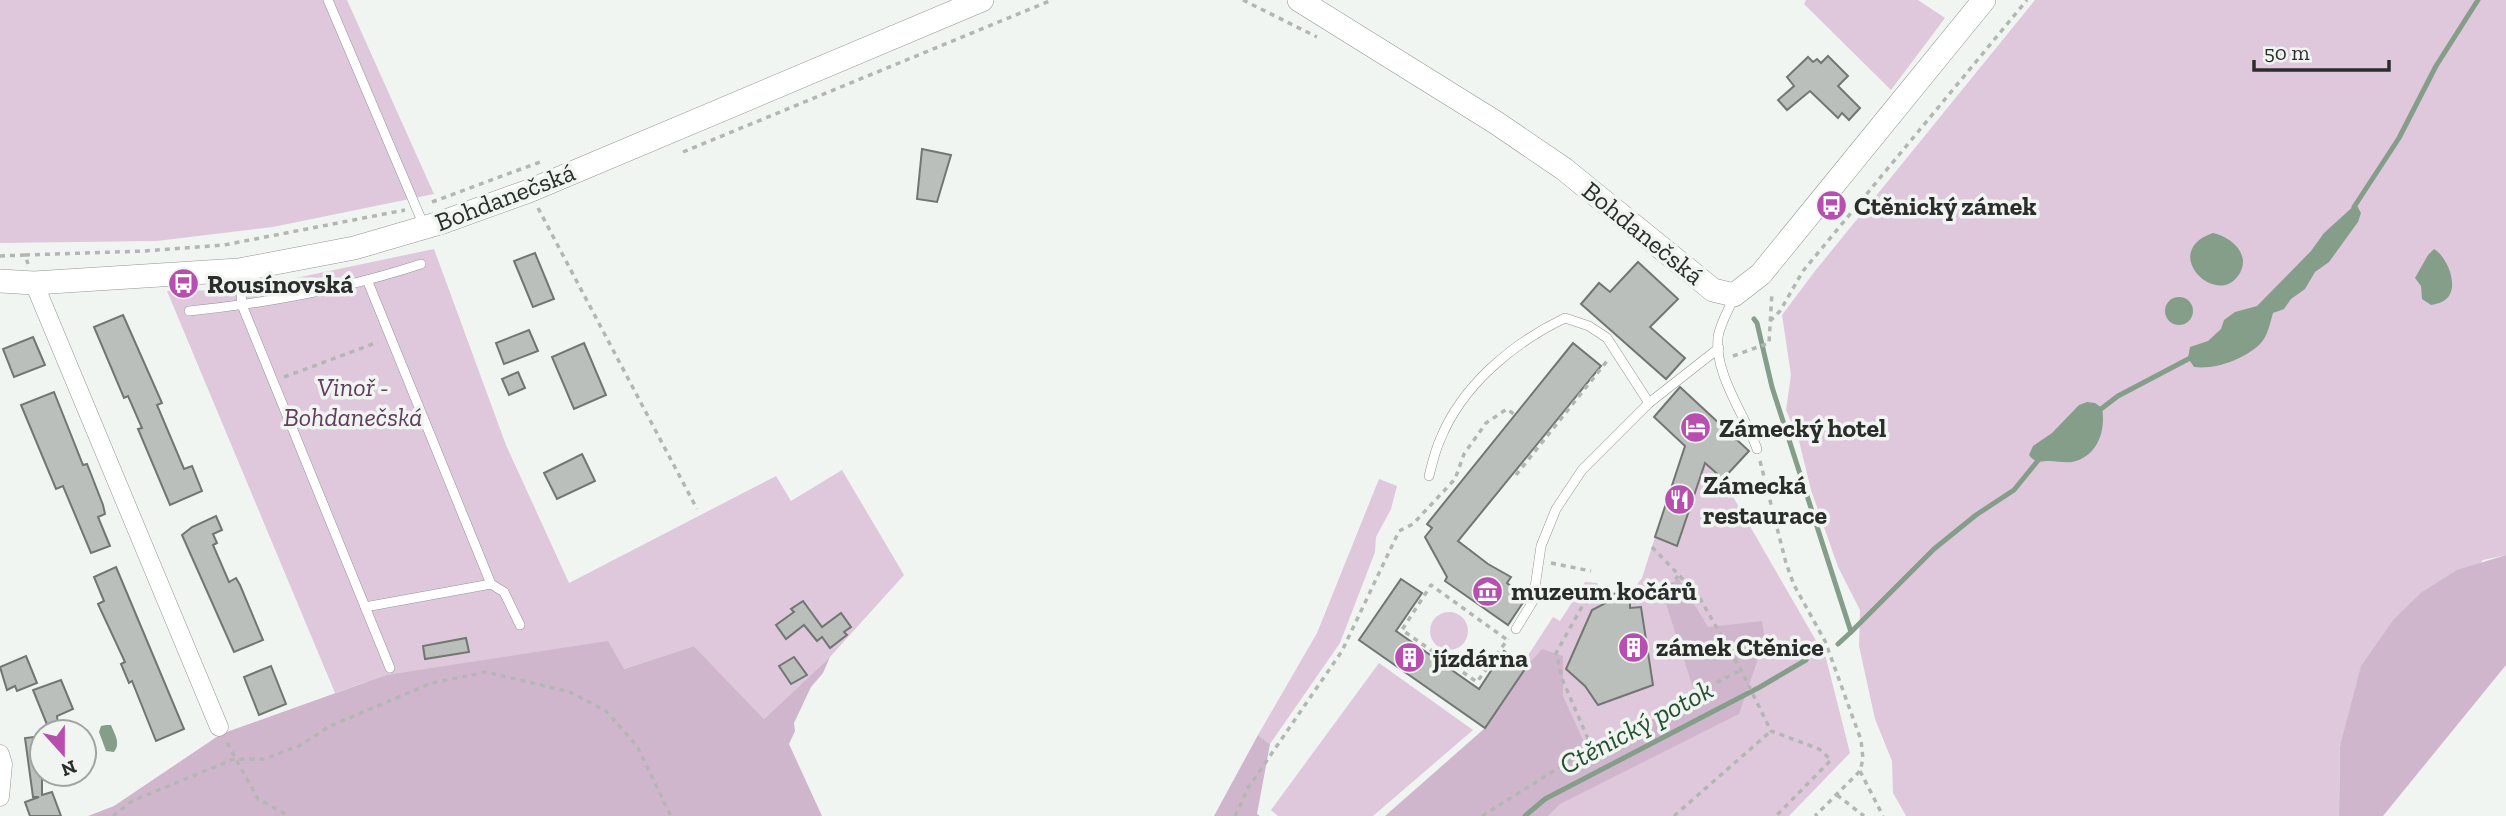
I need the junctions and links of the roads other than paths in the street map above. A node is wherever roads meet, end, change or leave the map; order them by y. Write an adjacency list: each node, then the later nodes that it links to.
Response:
1 (328, 0): 5 (lane)
2 (982, 0): 5 (street, Bohdanečská)
3 (1299, 0): 11 (street, Bohdanečská)
4 (1984, 0): 11 (street, Bohdanečská)
5 (421, 218): 7 (street, Bohdanečská)
6 (421, 264): 10 (lane)
7 (239, 270): 8 (street, Bohdanečská); 12 (lane)
8 (31, 275): 9 (street, Bohdanečská); 23 (street)
9 (0, 282)
10 (368, 282): 12 (lane); 18 (lane)
11 (1734, 295): 14 (lane)
12 (242, 305): 13 (lane); 19 (lane)
13 (189, 310)
14 (1719, 348): 15 (lane); 16 (lane)
15 (1649, 403): 17 (lane); 21 (lane)
16 (1757, 449)
17 (1429, 476)
18 (491, 584): 19 (lane); 20 (lane)
19 (365, 607): 22 (lane)
20 (520, 625)
21 (1516, 629)
22 (390, 668)
23 (219, 727)
24 (0, 754): 25 (street)
25 (0, 797)

